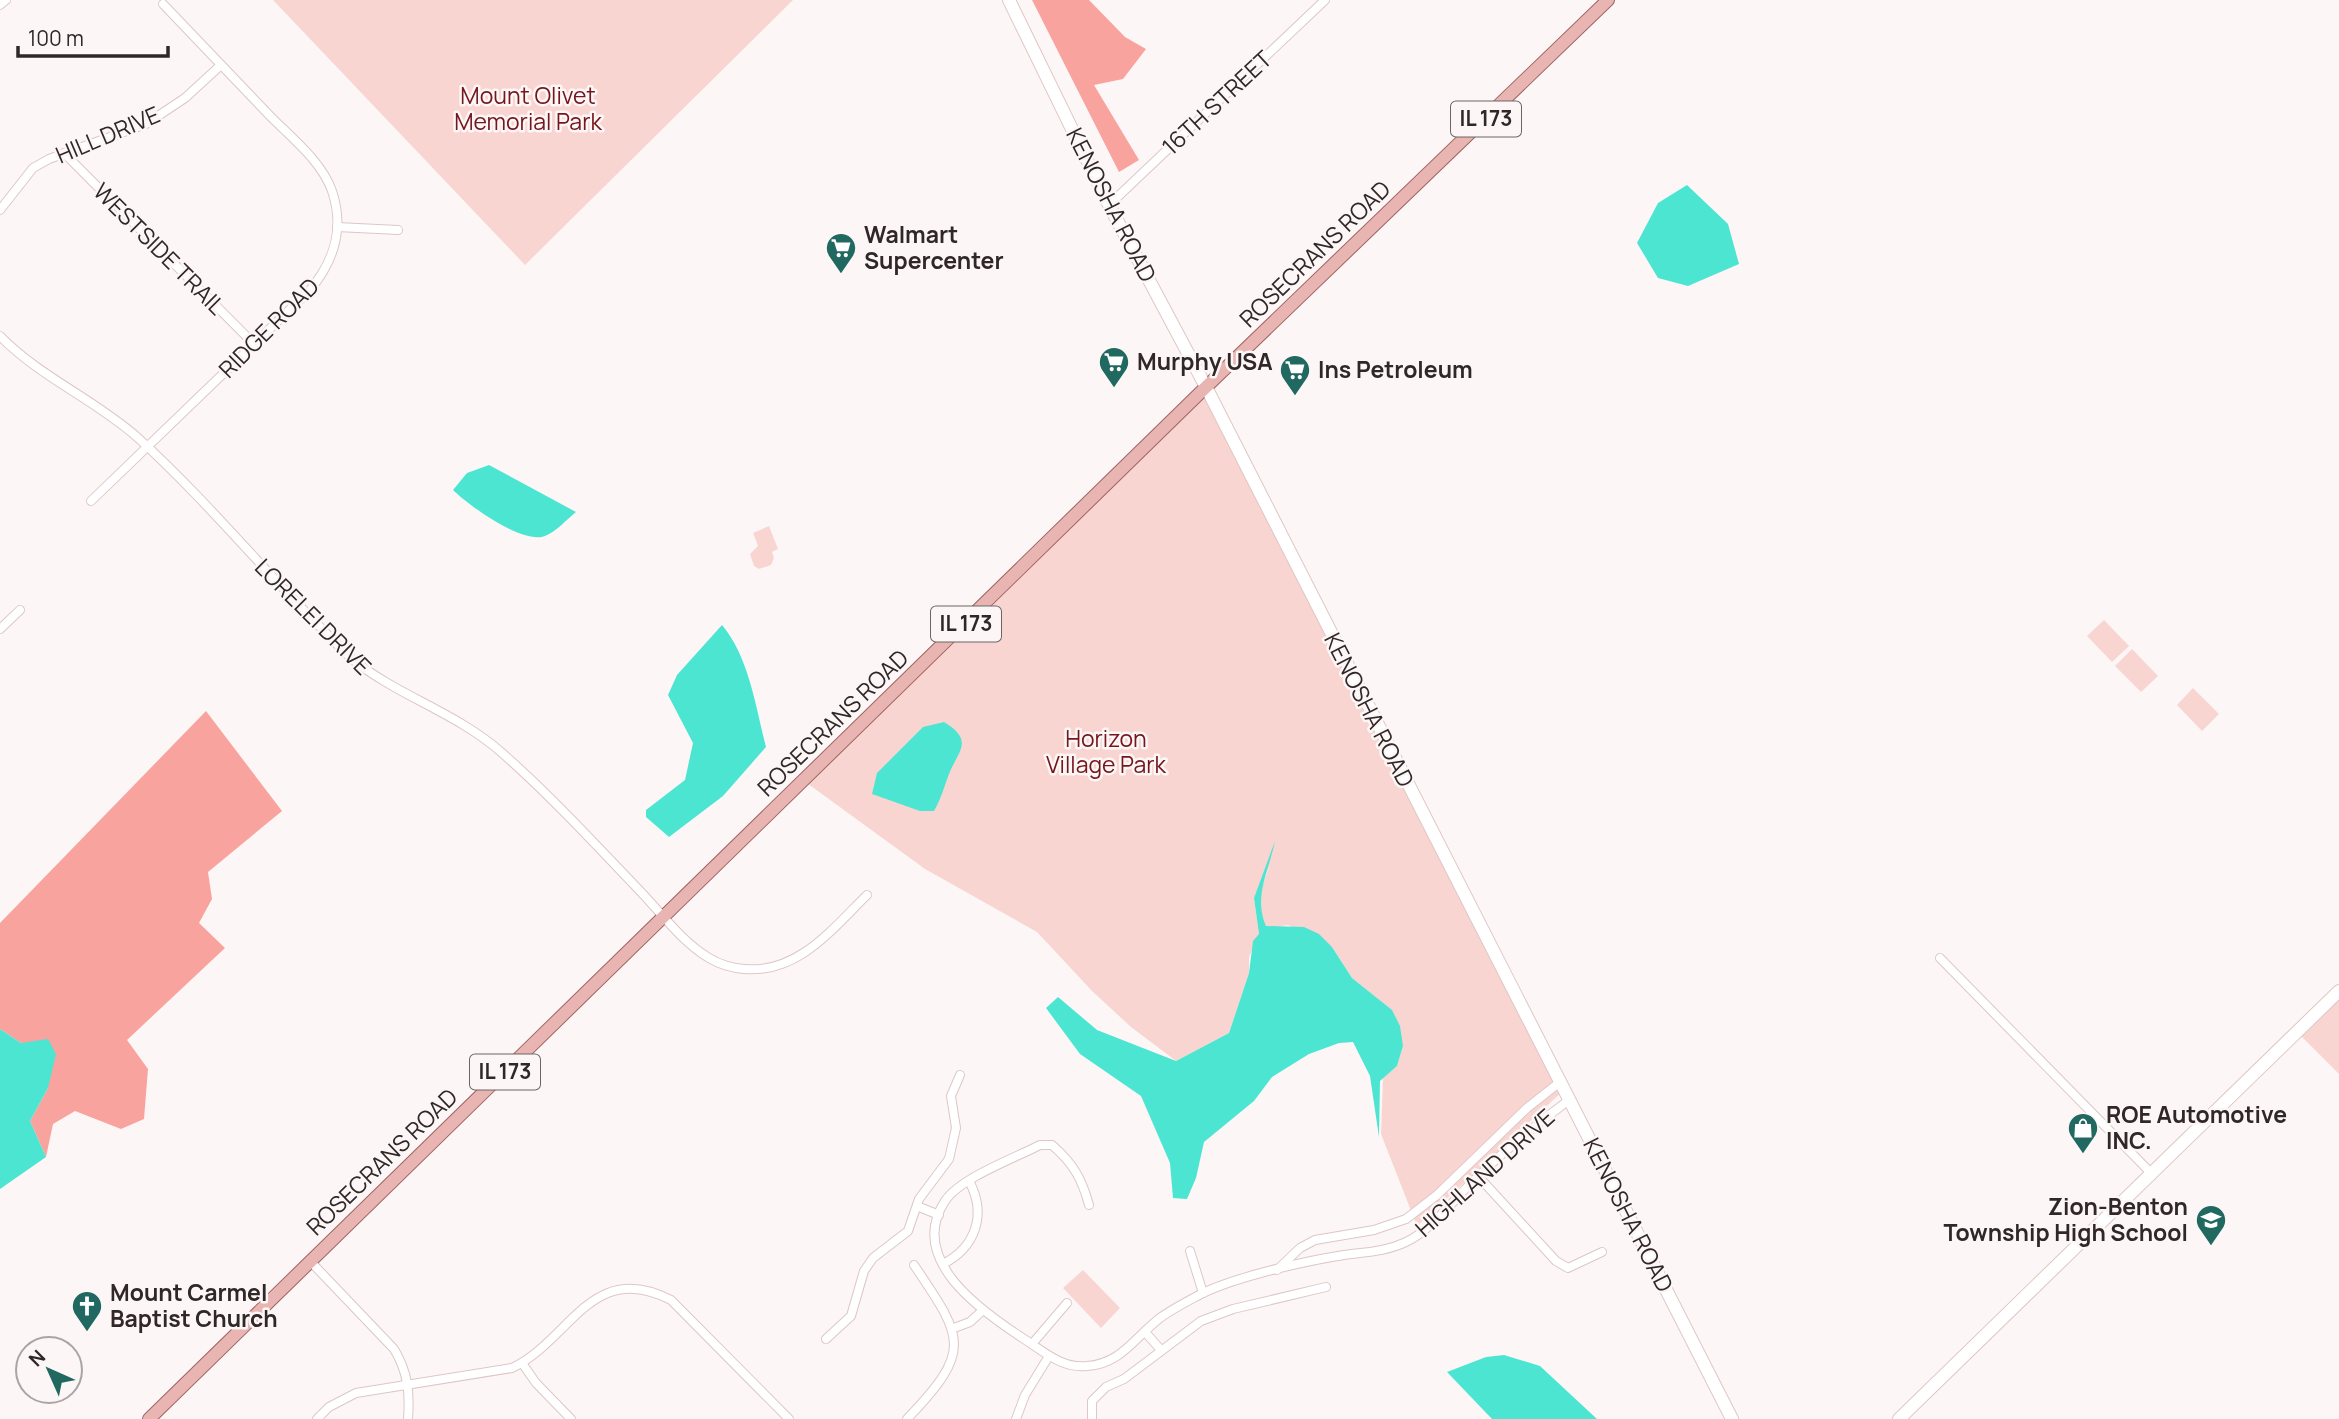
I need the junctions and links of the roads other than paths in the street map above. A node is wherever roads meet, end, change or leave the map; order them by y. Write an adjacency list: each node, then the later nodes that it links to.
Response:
1 (6, 0): 6 (street)
2 (1009, 0): 9 (street, KENOSHA ROAD)
3 (1325, 0): 9 (street, 16TH STREET)
4 (1608, 0): 15 (main road, ROSECRANS ROAD / IL 173)
5 (163, 4): 7 (street, RIDGE ROAD)
6 (0, 5)
7 (221, 65): 8 (street, HILL DRIVE); 11 (street, RIDGE ROAD)
8 (64, 153): 10 (street, HILL DRIVE); 14 (street, WESTSIDE TRAIL)
9 (1109, 205): 15 (street, KENOSHA ROAD)
10 (0, 210)
11 (337, 227): 12 (street); 14 (street, RIDGE ROAD)
12 (398, 230)
13 (0, 336): 16 (street, LORELEI DRIVE)
14 (254, 344): 16 (street, RIDGE ROAD)
15 (1206, 387): 21 (main road, ROSECRANS ROAD / IL 173); 25 (street, KENOSHA ROAD)
16 (147, 448): 17 (street, RIDGE ROAD); 21 (street, LORELEI DRIVE)
17 (91, 501)
18 (20, 610): 19 (street)
19 (0, 629)
20 (867, 895): 21 (street, LORELEI DRIVE)
21 (664, 916): 35 (main road, ROSECRANS ROAD / IL 173)
22 (1940, 958): 27 (street)
23 (2339, 990): 27 (street)
24 (960, 1075): 31 (street)
25 (1560, 1082): 26 (street, KENOSHA ROAD); 38 (street, HIGHLAND DRIVE)
26 (1569, 1100): 28 (street, HIGHLAND DRIVE); 59 (street, KENOSHA ROAD)
27 (2151, 1174): 60 (street)
28 (1478, 1176): 34 (street); 38 (street, HIGHLAND DRIVE)
29 (969, 1181): 30 (street); 32 (street); 36 (street)
30 (1089, 1205)
31 (917, 1206): 32 (street); 45 (street)
32 (939, 1214): 36 (street, HIGHLAND DRIVE)
33 (1190, 1251): 40 (street)
34 (1602, 1252)
35 (310, 1261): 50 (street); 51 (main road, ROSECRANS ROAD / IL 173)
36 (943, 1264): 42 (street, HIGHLAND DRIVE)
37 (914, 1265): 43 (street)
38 (1277, 1270): 40 (street, HIGHLAND DRIVE)
39 (1326, 1287): 47 (street)
40 (1203, 1293): 44 (street, HIGHLAND DRIVE)
41 (1066, 1303): 46 (street)
42 (982, 1311): 43 (street); 46 (street, HIGHLAND DRIVE)
43 (954, 1328): 56 (street)
44 (1144, 1332): 47 (street); 48 (street, HIGHLAND DRIVE)
45 (826, 1339)
46 (1032, 1344): 48 (street, HIGHLAND DRIVE)
47 (1161, 1350): 58 (street)
48 (1049, 1356): 57 (street)
49 (522, 1363): 50 (street); 54 (street); 55 (street)
50 (408, 1385): 52 (street); 53 (street)
51 (149, 1419)
52 (317, 1419)
53 (408, 1419)
54 (571, 1419)
55 (789, 1419)
56 (906, 1419)
57 (1016, 1419)
58 (1092, 1419)
59 (1732, 1419)
60 (1899, 1419)

